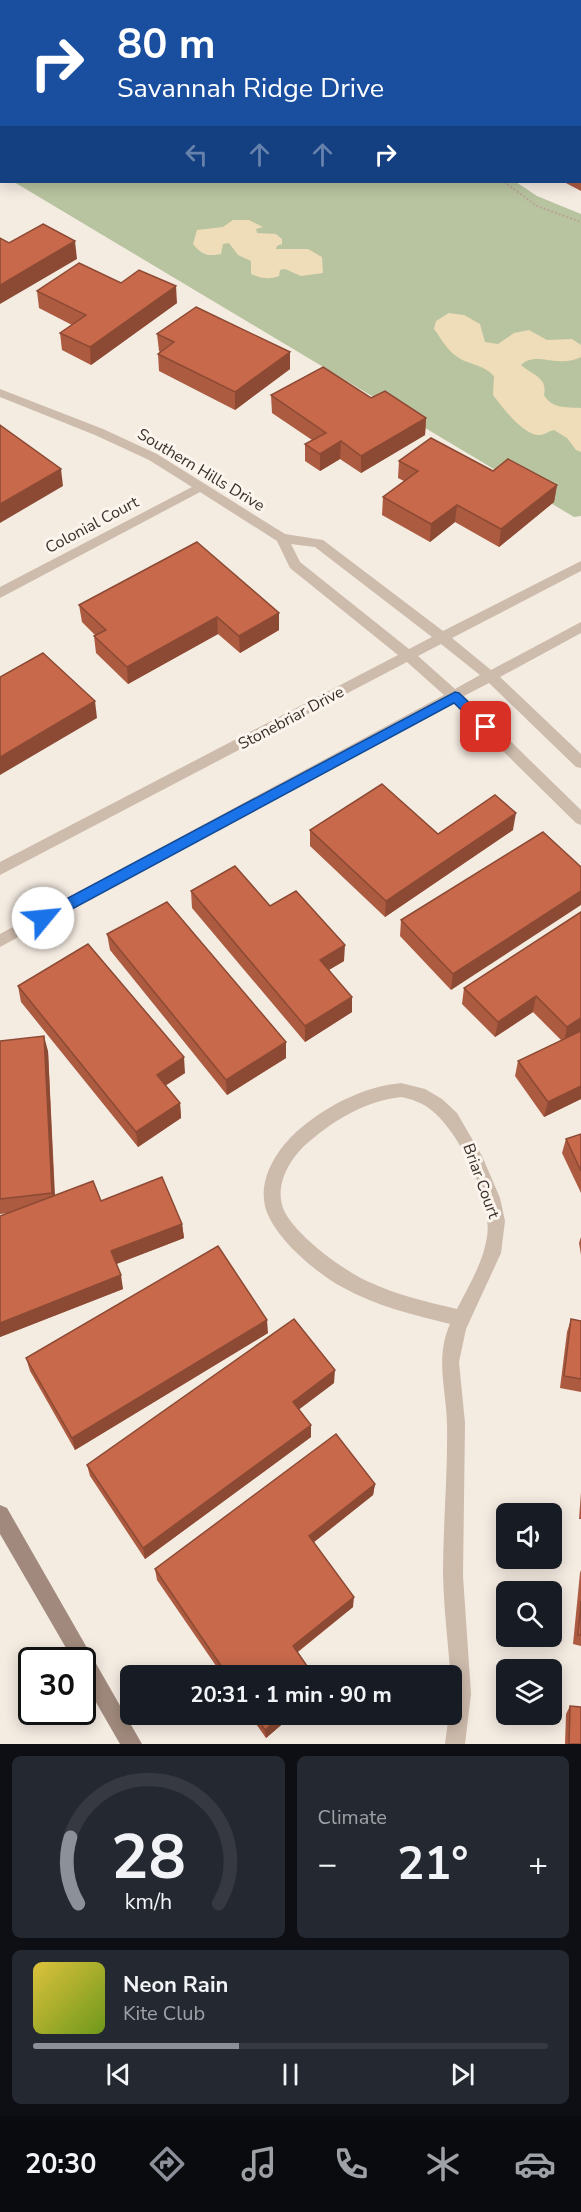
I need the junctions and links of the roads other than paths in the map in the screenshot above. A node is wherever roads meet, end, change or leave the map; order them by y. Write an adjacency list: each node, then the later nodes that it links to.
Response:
1 (0, 393): 2 (street, Southern Hills Drive)
2 (201, 487): 3 (street, Southern Hills Drive); 5 (street, Colonial Court)
3 (282, 538): 7 (street, Southern Hills Drive); 8 (street)
4 (581, 565): 7 (street, Stonebriar Drive)
5 (0, 593)
6 (581, 627): 9 (street)
7 (443, 638): 8 (street, Stonebriar Drive); 9 (street, Southern Hills Drive)
8 (409, 656): 10 (street); 13 (street, Stonebriar Drive)
9 (490, 677): 10 (street); 11 (street, Southern Hills Drive)
10 (455, 696): 12 (street); 14 (street)
11 (581, 763)
12 (581, 819)
13 (0, 869)
14 (0, 941)
15 (460, 1318): 15 (street, Briar Court); 18 (street, Briar Court)
16 (0, 1515): 17 (main road)
17 (132, 1744)
18 (455, 1744)

